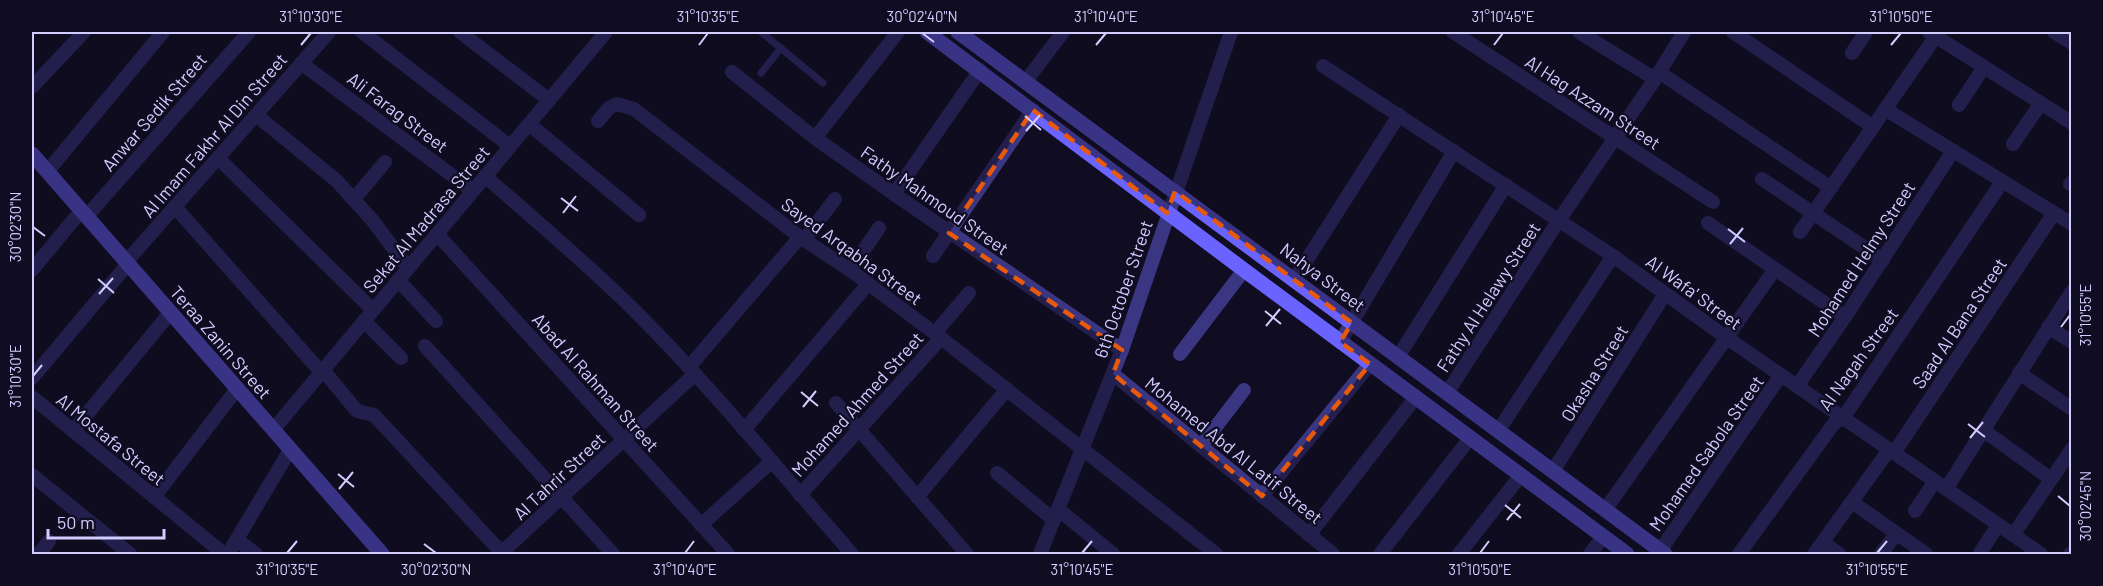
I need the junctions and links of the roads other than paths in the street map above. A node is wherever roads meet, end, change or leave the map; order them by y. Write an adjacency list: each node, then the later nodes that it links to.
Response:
1 (84, 32): 34 (street)
2 (163, 32): 55 (street)
3 (249, 32): 71 (street, Anwar Sedik Street)
4 (329, 32): 25 (street, Al Imam Fakhr Al Din Street)
5 (362, 32): 49 (street)
6 (460, 32): 35 (street)
7 (606, 32): 35 (street, Sekat Al Madrasa Street)
8 (761, 32): 23 (lane)
9 (898, 32): 46 (street)
10 (927, 32): 22 (main road)
11 (958, 32): 22 (main road); 32 (main road, Nahya Street)
12 (1063, 32): 32 (street)
13 (1231, 32): 62 (street, 6th October Street)
14 (1453, 32): 47 (street, Al Hag Azzam Street)
15 (1579, 32): 31 (street)
16 (1733, 32): 45 (street)
17 (1866, 32): 24 (street)
18 (2054, 32): 21 (street)
19 (1680, 33): 31 (street, Fathy Al Helawy Street)
20 (1933, 34): 27 (street); 38 (street)
21 (2072, 43)
22 (947, 46): 28 (main road)
23 (781, 48): 30 (lane); 33 (lane)
24 (1852, 53)
25 (302, 63): 40 (street, Al Imam Fakhr Al Din Street); 61 (street, Ali Farag Street)
26 (1323, 66): 41 (street, Al Wafa' Street)
27 (1984, 67): 36 (street); 37 (street)
28 (980, 70): 39 (main road); 63 (street)
29 (732, 72): 46 (street, Fathy Mahmoud Street)
30 (761, 73)
31 (1657, 75): 47 (street, Fathy Al Helawy Street); 60 (street)
32 (1026, 81): 62 (main road, Nahya Street)
33 (823, 83)
34 (32, 87)
35 (549, 100): 44 (street, Sekat Al Madrasa Street)
36 (2041, 103): 43 (street); 48 (street)
37 (1959, 105)
38 (1885, 109): 45 (street); 51 (street)
39 (1033, 110): 68 (main road); 78 (street)
40 (256, 115): 53 (street, Al Imam Fakhr Al Din Street); 64 (street)
41 (1399, 115): 50 (street, Al Wafa' Street); 91 (street)
42 (598, 121): 80 (street, Sayed Arqabha Street)
43 (2072, 123)
44 (529, 124): 49 (street, Sekat Al Madrasa Street); 72 (street)
45 (1873, 127): 60 (street)
46 (815, 138): 63 (street, Fathy Mahmoud Street)
47 (1615, 138): 66 (street, Al Hag Azzam Street); 73 (street, Fathy Al Helawy Street)
48 (2013, 144)
49 (510, 146): 56 (street, Sekat Al Madrasa Street)
50 (1454, 151): 59 (street, Al Wafa' Street); 100 (street)
51 (1953, 151): 58 (street); 83 (street, Mohamed Helmy Street)
52 (32, 154): 55 (main road, Teraa Zanin Street)
53 (218, 158): 67 (street, Al Imam Fakhr Al Din Street); 97 (street)
54 (385, 162): 64 (street)
55 (47, 172): 71 (main road, Teraa Zanin Street)
56 (485, 176): 61 (street, Sekat Al Madrasa Street); 112 (street)
57 (1762, 179): 69 (street)
58 (2002, 182): 70 (street); 127 (street, Al Nagah Street)
59 (1506, 185): 73 (street, Al Wafa' Street); 109 (street)
60 (1831, 188): 69 (street)
61 (473, 191): 79 (street, Sekat Al Madrasa Street)
62 (1175, 191): 68 (street, 6th October Street); 91 (main road, Nahya Street)
63 (894, 194): 78 (street, Fathy Mahmoud Street)
64 (354, 199): 85 (street)
65 (835, 199): 80 (street, Al Tahrir Street)
66 (1713, 202)
67 (175, 207): 84 (street, Al Imam Fakhr Al Din Street); 113 (street)
68 (1167, 213): 89 (main road); 107 (street, 6th October Street)
69 (1813, 213): 77 (street); 83 (street)
70 (2054, 213): 75 (street); 140 (street, Saad Al Bana Street)
71 (83, 214): 84 (main road, Teraa Zanin Street); 87 (street, Anwar Sedik Street)
72 (639, 215)
73 (1558, 220): 82 (street, Al Wafa' Street); 122 (street, Fathy Al Helawy Street)
74 (1708, 224): 86 (street)
75 (2072, 224)
76 (879, 228): 88 (street)
77 (1800, 232)
78 (949, 233): 81 (street); 107 (street, Fathy Mahmoud Street)
79 (437, 234): 85 (street, Sekat Al Madrasa Street); 135 (street, Abad Al Rahman Street)
80 (802, 238): 88 (street, Sayed Arqabha Street); 112 (street, Al Tahrir Street)
81 (933, 256)
82 (1613, 256): 95 (street, Al Wafa' Street); 133 (street)
83 (1883, 260): 98 (street, Mohamed Helmy Street)
84 (127, 263): 96 (main road, Teraa Zanin Street); 117 (street, Al Imam Fakhr Al Din Street)
85 (408, 268): 90 (street, Sekat Al Madrasa Street)
86 (1775, 269): 98 (street); 103 (street)
87 (32, 270)
88 (850, 270): 92 (street, Sayed Arqabha Street)
89 (1244, 270): 104 (main road); 108 (street)
90 (398, 280): 97 (street, Sekat Al Madrasa Street); 99 (street)
91 (1294, 280): 100 (main road, Nahya Street)
92 (868, 284): 102 (street, Sayed Arqabha Street); 130 (street)
93 (2072, 291): 101 (street)
94 (969, 293): 102 (street, Mohamed Ahmed Street)
95 (1665, 294): 103 (street, Al Wafa' Street); 142 (street, Okasha Street)
96 (170, 313): 119 (main road, Teraa Zanin Street); 132 (street)
97 (369, 316): 110 (street); 113 (street, Sekat Al Madrasa Street)
98 (1845, 317): 118 (street, Mohamed Helmy Street)
99 (436, 321)
100 (1352, 322): 104 (street); 109 (main road, Nahya Street)
101 (2048, 327): 105 (street); 114 (street)
102 (938, 335): 120 (street, Sayed Arqabha Street); 128 (street, Mohamed Ahmed Street)
103 (1727, 338): 116 (street, Al Wafa' Street); 154 (street)
104 (1340, 342): 111 (main road)
105 (2072, 342)
106 (425, 346): 152 (street)
107 (1122, 350): 115 (street, 6th October Street)
108 (1180, 354)
109 (1398, 357): 122 (main road, Nahya Street)
110 (401, 358)
111 (1370, 364): 124 (main road); 149 (street)
112 (692, 370): 130 (street); 135 (street, Al Tahrir Street)
113 (322, 371): 129 (street, Sekat Al Madrasa Street); 168 (street)
114 (2019, 373): 126 (street); 131 (street)
115 (1113, 374): 136 (street, Mohamed Abd Al Latif Street); 137 (street, 6th October Street)
116 (1781, 375): 118 (street, Al Wafa' Street); 166 (street, Mohamed Sabola Street)
117 (32, 378)
118 (1797, 386): 127 (street, Al Wafa' Street)
119 (237, 389): 129 (main road, Teraa Zanin Street); 150 (street)
120 (1007, 389): 137 (street, Sayed Arqabha Street); 151 (street)
121 (1244, 390): 136 (street)
122 (1448, 393): 133 (main road, Nahya Street)
123 (32, 397): 132 (street, Al Mostafa Street)
124 (1416, 397): 134 (main road); 160 (street)
125 (836, 403): 128 (street)
126 (2072, 409)
127 (1843, 418): 140 (street, Al Wafa' Street); 186 (street, Al Nagah Street)
128 (859, 429): 148 (street, Mohamed Ahmed Street); 151 (street)
129 (273, 430): 139 (main road, Teraa Zanin Street)
130 (744, 430): 141 (street)
131 (1983, 430): 146 (street); 147 (street)
132 (73, 431): 150 (street, Al Mostafa Street)
133 (1498, 431): 142 (main road, Nahya Street)
134 (1470, 438): 144 (main road); 182 (street)
135 (624, 440): 152 (street, Al Tahrir Street); 157 (street, Abad Al Rahman Street)
136 (1201, 446): 149 (street, Mohamed Abd Al Latif Street)
137 (1083, 448): 156 (street, 6th October Street); 180 (street, Sayed Arqabha Street)
138 (2072, 449): 146 (street)
139 (290, 450): 163 (street); 173 (main road, Teraa Zanin Street)
140 (1891, 451): 147 (street, Al Wafa' Street); 153 (street, Saad Al Bana Street)
141 (772, 461): 148 (street); 157 (street)
142 (1553, 471): 154 (main road, Nahya Street)
143 (997, 473): 156 (street)
144 (1521, 475): 162 (main road); 183 (street)
145 (32, 476): 170 (street)
146 (2051, 479): 161 (street)
147 (1940, 485): 155 (street); 158 (street, Al Wafa' Street)
148 (800, 495): 176 (street)
149 (1262, 496): 160 (street, Mohamed Abd Al Latif Street)
150 (154, 497): 171 (street, Al Mostafa Street)
151 (917, 497): 177 (street)
152 (562, 498): 168 (street, Al Tahrir Street); 174 (street)
153 (1852, 502): 159 (street); 165 (street, Saad Al Bana Street)
154 (1605, 510): 166 (main road, Nahya Street)
155 (1915, 511)
156 (1056, 515): 178 (street, 6th October Street); 179 (street)
157 (701, 525): 175 (street, Abad Al Rahman Street)
158 (1998, 525): 161 (street, Al Wafa' Street); 167 (street)
159 (1896, 534): 189 (street); 190 (street)
160 (1309, 535): 181 (street, Mohamed Abd Al Latif Street)
161 (2013, 535): 191 (street, Al Wafa' Street)
162 (1604, 537): 184 (street); 185 (main road)
163 (237, 540): 171 (street); 172 (street)
164 (49, 541): 169 (street)
165 (1823, 543): 187 (street, Saad Al Bana Street); 188 (street)
166 (1662, 553)
167 (1980, 553)
168 (502, 554)
169 (39, 555)
170 (130, 555)
171 (226, 555)
172 (256, 555)
173 (382, 555)
174 (613, 555)
175 (728, 555)
176 (852, 555)
177 (967, 555)
178 (1040, 555)
179 (1113, 555)
180 (1216, 555)
181 (1333, 555)
182 (1380, 555)
183 (1459, 555)
184 (1590, 555)
185 (1628, 555)
186 (1739, 555)
187 (1814, 555)
188 (1839, 555)
189 (1881, 555)
190 (1926, 555)
191 (2041, 555)

